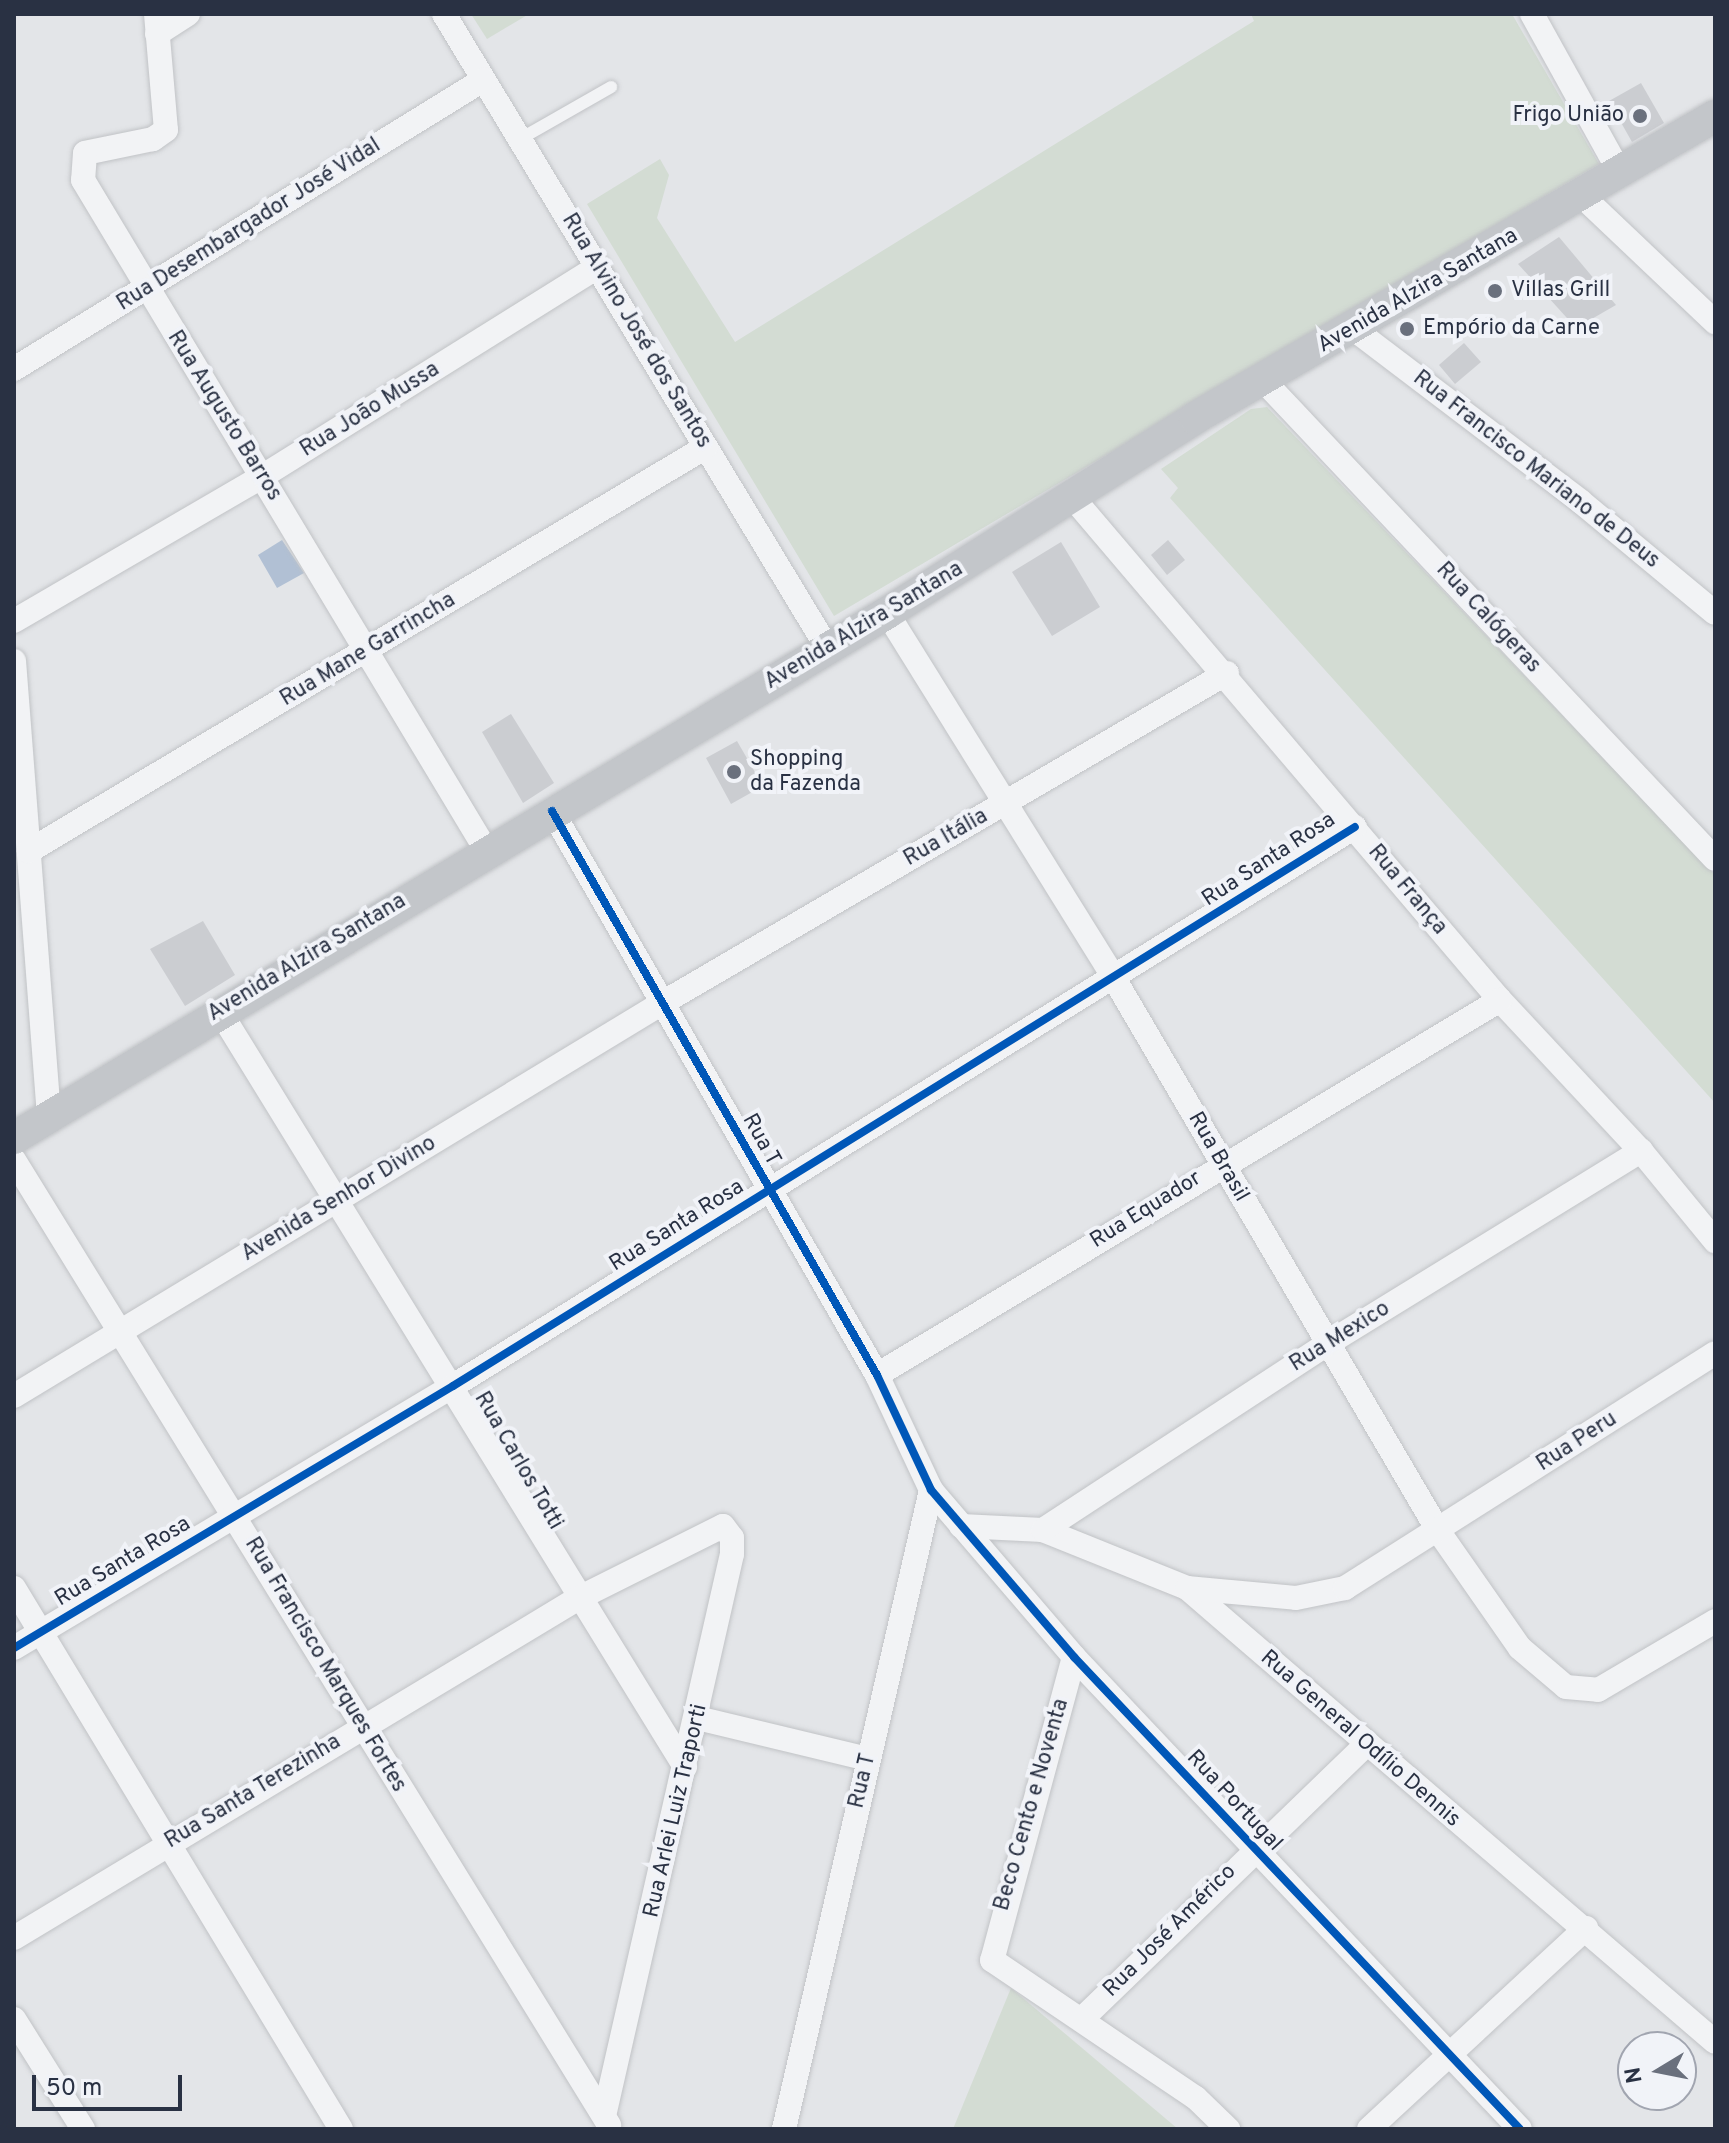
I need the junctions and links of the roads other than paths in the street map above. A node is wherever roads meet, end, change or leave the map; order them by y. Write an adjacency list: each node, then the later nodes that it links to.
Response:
1 (188, 14): 4 (street)
2 (444, 14): 5 (street, Rua Alvino José dos Santos)
3 (1532, 14): 9 (street)
4 (156, 24): 12 (street, Rua Augusto Barros)
5 (483, 80): 8 (street, Rua Alvino José dos Santos); 12 (street, Rua Desembargador José Vidal)
6 (611, 87): 8 (lane)
7 (1715, 116): 9 (main road, Avenida Alzira Santana)
8 (520, 139): 11 (street, Rua Alvino José dos Santos)
9 (1620, 173): 10 (main road, Avenida Alzira Santana)
10 (1581, 195): 13 (street); 14 (main road, Avenida Alzira Santana)
11 (598, 267): 17 (street, Rua Alvino José dos Santos); 18 (street, Rua João Mussa)
12 (145, 291): 15 (street, Rua Desembargador José Vidal); 18 (street, Rua Augusto Barros)
13 (1715, 322)
14 (1355, 330): 16 (main road, Avenida Alzira Santana); 21 (street, Rua Francisco Mariano de Deus)
15 (14, 369)
16 (1261, 378): 19 (main road, Avenida Alzira Santana); 32 (street, Rua Calógeras)
17 (706, 447): 23 (street, Rua Alvino José dos Santos); 24 (street, Rua Mane Garrincha)
18 (263, 476): 22 (street, Rua João Mussa); 24 (street, Rua Augusto Barros)
19 (1073, 498): 20 (main road, Avenida Alzira Santana); 26 (street, Rua França)
20 (887, 613): 23 (main road, Avenida Alzira Santana); 27 (street, Rua Brasil)
21 (1715, 613)
22 (14, 621)
23 (828, 649): 28 (main road, Avenida Alzira Santana)
24 (368, 650): 30 (street, Rua Augusto Barros); 31 (street, Rua Mane Garrincha)
25 (14, 661): 31 (street)
26 (1227, 673): 27 (street, Rua Itália); 29 (street, Rua França)
27 (1008, 802): 33 (street, Rua Brasil); 35 (street, Rua Itália)
28 (552, 811): 30 (main road, Avenida Alzira Santana); 35 (street, Rua T)
29 (1355, 827): 33 (street, Rua Santa Rosa); 34 (street, Rua França)
30 (486, 850): 36 (main road, Avenida Alzira Santana)
31 (29, 851): 37 (street)
32 (1715, 859)
33 (1115, 980): 41 (street, Rua Brasil); 42 (street, Rua Santa Rosa)
34 (1500, 1000): 39 (street, Rua França); 41 (street, Rua Equador)
35 (664, 1002): 42 (street, Rua T); 43 (street, Avenida Senhor Divino)
36 (219, 1010): 37 (main road, Avenida Alzira Santana); 43 (street, Rua Carlos Totti)
37 (49, 1115): 38 (main road, Avenida Alzira Santana)
38 (14, 1138)
39 (1641, 1151): 44 (street, Rua França); 46 (street, Rua Mexico)
40 (14, 1160): 45 (street, Rua Francisco Marques Fortes)
41 (1221, 1164): 46 (street, Rua Brasil); 48 (street, Rua Equador)
42 (768, 1190): 48 (street, Rua T); 49 (street, Rua Santa Rosa)
43 (337, 1201): 45 (street, Avenida Senhor Divino); 49 (street, Rua Carlos Totti)
44 (1715, 1241)
45 (120, 1330): 50 (street, Avenida Senhor Divino); 52 (street, Rua Francisco Marques Fortes)
46 (1327, 1344): 54 (street, Rua Mexico); 56 (street, Rua Brasil)
47 (1715, 1353): 56 (street, Rua Peru)
48 (877, 1375): 51 (street, Rua T)
49 (453, 1386): 52 (street, Rua Santa Rosa); 59 (street, Rua Carlos Totti)
50 (14, 1396)
51 (931, 1490): 53 (street, Rua Portugal); 67 (street, Rua T)
52 (235, 1516): 61 (street, Rua Santa Rosa); 65 (street, Rua Francisco Marques Fortes)
53 (961, 1526): 54 (street, Rua General Odílio Dennis); 63 (street, Rua Portugal)
54 (1043, 1530): 58 (street, Rua General Odílio Dennis)
55 (705, 1532): 59 (street, Rua Santa Terezinha); 64 (street, Rua Arlei Luiz Traporti)
56 (1439, 1532): 58 (street, Rua Peru); 60 (street, Rua Brasil)
57 (14, 1588): 61 (street)
58 (1187, 1588): 66 (street, Rua General Odílio Dennis)
59 (577, 1599): 65 (street, Rua Santa Terezinha); 68 (street, Rua Carlos Totti)
60 (1715, 1621)
61 (41, 1632): 62 (street, Rua Santa Rosa); 69 (street)
62 (14, 1648)
63 (1074, 1657): 70 (street, Rua Portugal); 74 (street, Beco Cento e Noventa)
64 (697, 1718): 67 (street); 68 (street, Rua Arlei Luiz Traporti)
65 (361, 1727): 69 (street, Rua Santa Terezinha); 77 (street, Rua Francisco Marques Fortes)
66 (1364, 1747): 70 (street, Rua José Américo); 71 (street, Rua General Odílio Dennis)
67 (868, 1759): 80 (street, Rua T)
68 (685, 1767): 77 (street, Rua Arlei Luiz Traporti)
69 (167, 1843): 72 (street, Rua Santa Terezinha); 79 (street)
70 (1253, 1848): 74 (street, Rua José Américo); 76 (street, Rua Portugal)
71 (1586, 1928): 75 (street, Rua General Odílio Dennis); 76 (street)
72 (14, 1938)
73 (14, 2019): 78 (street)
74 (1082, 2019): 81 (street)
75 (1715, 2042)
76 (1448, 2053): 82 (street); 83 (street, Rua Portugal)
77 (608, 2123)
78 (83, 2129)
79 (341, 2129)
80 (784, 2129)
81 (1228, 2129)
82 (1369, 2129)
83 (1520, 2129)

